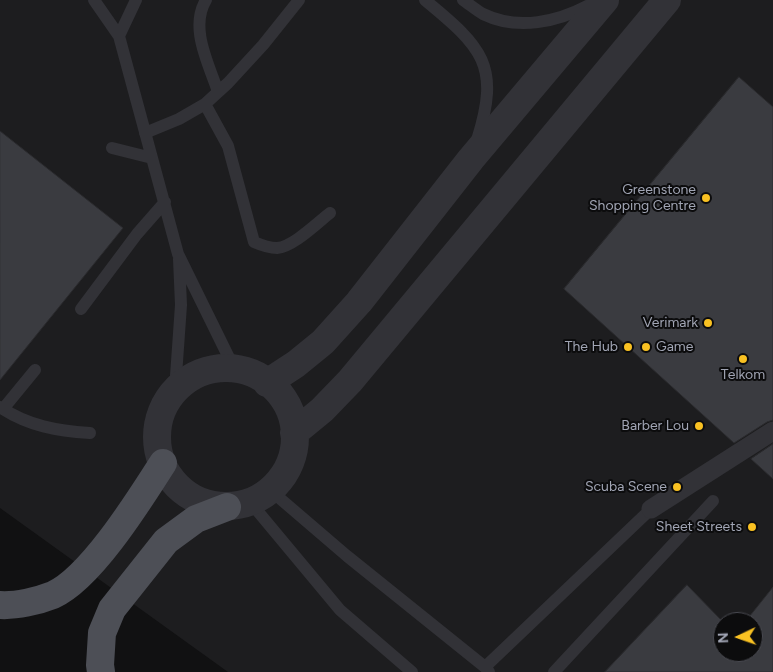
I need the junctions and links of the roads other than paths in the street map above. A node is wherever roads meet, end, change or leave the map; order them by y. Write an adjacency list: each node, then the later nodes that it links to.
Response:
1 (94, 0): 10 (lane)
2 (136, 0): 10 (lane)
3 (206, 0): 11 (lane)
4 (299, 0): 11 (lane)
5 (426, 0): 16 (lane)
6 (463, 0): 7 (lane)
7 (598, 0)
8 (605, 0): 16 (street)
9 (667, 0): 28 (street)
10 (119, 36): 13 (lane)
11 (218, 92): 12 (lane)
12 (205, 104): 13 (lane); 18 (lane)
13 (145, 133): 15 (lane)
14 (112, 148): 15 (lane)
15 (152, 158): 17 (lane)
16 (470, 160): 23 (street)
17 (165, 202): 19 (lane); 20 (lane)
18 (330, 213)
19 (178, 254): 21 (lane); 24 (lane)
20 (81, 309)
21 (234, 368): 23 (street); 24 (street)
22 (35, 370): 25 (lane)
23 (267, 383): 28 (street)
24 (175, 390): 29 (street)
25 (2, 408): 27 (lane)
26 (773, 431): 32 (street)
27 (90, 433)
28 (294, 434): 30 (street)
29 (163, 463): 30 (street); 33 (main road)
30 (249, 500): 34 (lane); 35 (main road); 36 (lane)
31 (713, 501): 37 (lane)
32 (651, 509): 34 (lane)
33 (0, 604)
34 (487, 669)
35 (101, 672)
36 (412, 672)
37 (554, 672)

